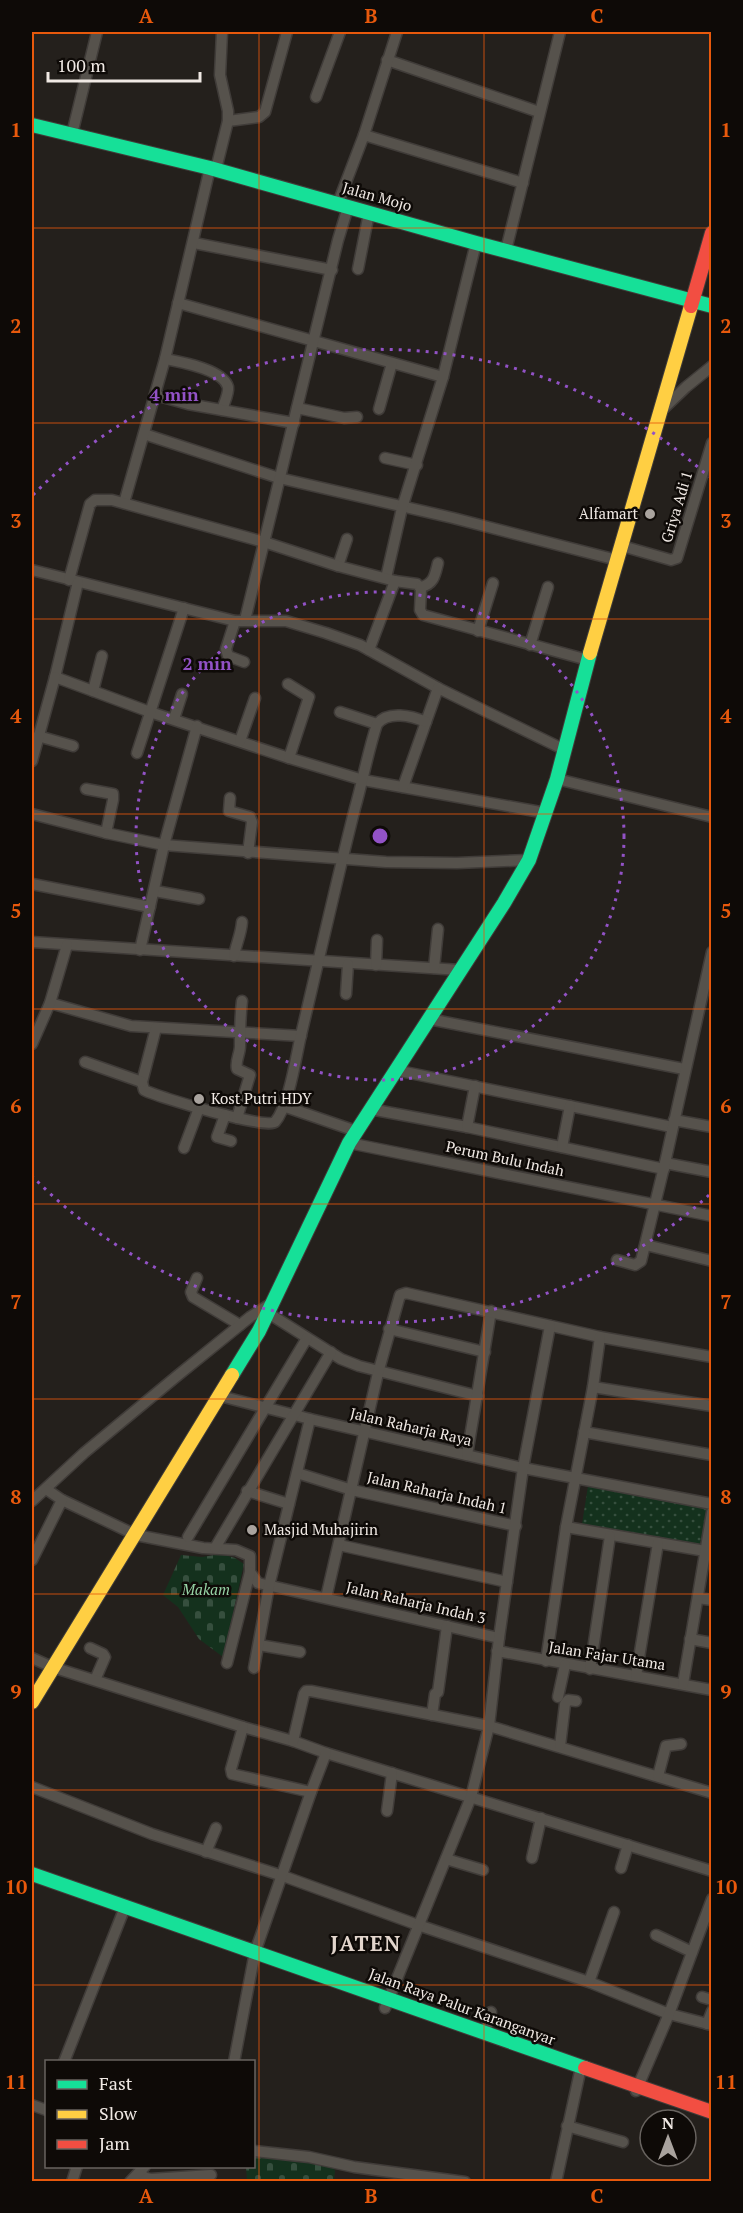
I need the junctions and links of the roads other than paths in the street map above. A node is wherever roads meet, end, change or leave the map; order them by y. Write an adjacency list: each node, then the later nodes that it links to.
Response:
1 (98, 32): 12 (street)
2 (222, 32): 10 (street)
3 (287, 32): 10 (street)
4 (340, 32): 8 (street)
5 (397, 32): 7 (street)
6 (560, 32): 9 (street)
7 (387, 60): 9 (street); 13 (street)
8 (316, 98)
9 (539, 112): 15 (street)
10 (228, 121): 14 (street)
11 (32, 124): 12 (main road, Jalan Mojo)
12 (72, 134): 14 (main road, Jalan Mojo)
13 (364, 135): 15 (street); 16 (street)
14 (213, 169): 16 (main road, Jalan Mojo); 19 (street)
15 (523, 183): 21 (street)
16 (343, 205): 17 (main road, Jalan Mojo); 23 (street)
17 (369, 213): 20 (main road, Jalan Mojo); 22 (street)
18 (711, 233): 24 (main road)
19 (194, 243): 23 (street); 25 (street)
20 (476, 243): 21 (main road, Jalan Mojo); 31 (street)
21 (506, 250): 24 (main road, Jalan Mojo)
22 (358, 269)
23 (332, 270): 27 (street)
24 (692, 301): 26 (main road, Jalan Mojo); 36 (main road)
25 (178, 303): 27 (street); 28 (street)
26 (711, 306)
27 (314, 341): 29 (street); 33 (street)
28 (165, 359): 32 (street); 35 (street)
29 (392, 363): 31 (street); 34 (street)
30 (710, 369): 36 (street)
31 (443, 377): 42 (street)
32 (155, 395): 35 (street); 39 (street)
33 (297, 408): 37 (street); 38 (street)
34 (379, 409)
35 (222, 410): 38 (street)
36 (662, 410): 48 (main road)
37 (357, 417)
38 (294, 423): 43 (street)
39 (144, 434): 43 (street); 44 (street)
40 (711, 444): 48 (street, Griya Adi 1)
41 (385, 458): 42 (street)
42 (417, 465): 45 (street)
43 (279, 478): 45 (street); 47 (street)
44 (124, 503): 47 (street); 54 (street)
45 (402, 508): 49 (street); 53 (street)
46 (347, 539): 51 (street)
47 (264, 542): 51 (street); 59 (street)
48 (621, 546): 49 (main road)
49 (617, 560): 64 (main road)
50 (438, 563): 56 (street)
51 (338, 566): 53 (street)
52 (32, 570): 54 (street)
53 (390, 579): 56 (street); 62 (street)
54 (73, 581): 58 (street); 66 (street)
55 (493, 583): 60 (street)
56 (421, 587): 60 (street)
57 (548, 587): 61 (street)
58 (184, 608): 59 (street); 72 (street)
59 (240, 620): 62 (street); 65 (street)
60 (478, 631): 61 (street)
61 (530, 645): 64 (street)
62 (369, 650): 68 (street)
63 (102, 656): 69 (street)
64 (588, 660): 81 (main road)
65 (244, 662)
66 (55, 677): 69 (street); 78 (street)
67 (288, 684): 83 (street)
68 (438, 688): 75 (street); 81 (street)
69 (93, 692): 72 (street)
70 (183, 694): 74 (street)
71 (255, 698): 79 (street)
72 (150, 712): 74 (street); 82 (street)
73 (339, 712): 76 (street)
74 (174, 718): 77 (street)
75 (426, 722): 76 (street); 87 (street)
76 (377, 724): 86 (street)
77 (197, 726): 79 (street); 94 (street)
78 (38, 736): 80 (street); 84 (street)
79 (240, 741): 83 (street)
80 (73, 746)
81 (563, 749): 85 (main road)
82 (137, 753)
83 (289, 758): 86 (street)
84 (32, 761)
85 (556, 779): 90 (main road); 92 (street)
86 (363, 780): 87 (street); 96 (street)
87 (403, 787): 90 (street)
88 (86, 789): 93 (street)
89 (230, 798): 95 (street)
90 (546, 813): 97 (main road)
91 (32, 814): 93 (street)
92 (711, 817)
93 (106, 833): 94 (street)
94 (164, 845): 95 (street); 99 (street)
95 (249, 853): 96 (street)
96 (342, 858): 97 (street); 110 (street)
97 (529, 860): 114 (main road)
98 (32, 884): 101 (street)
99 (155, 891): 100 (street); 101 (street)
100 (199, 899)
101 (150, 907): 107 (street)
102 (242, 922): 109 (street)
103 (438, 929): 113 (street)
104 (377, 940): 112 (street)
105 (32, 942): 106 (street)
106 (67, 945): 107 (street); 117 (street)
107 (140, 950): 109 (street)
108 (711, 952): 125 (street)
109 (234, 956): 110 (street)
110 (318, 962): 111 (street); 121 (street)
111 (348, 964): 112 (street); 115 (street)
112 (376, 965): 113 (street)
113 (434, 968): 114 (street)
114 (460, 970): 118 (main road)
115 (346, 994)
116 (242, 1002): 120 (street)
117 (50, 1003): 119 (street); 122 (street)
118 (429, 1019): 124 (main road); 125 (street)
119 (156, 1028): 120 (street); 126 (street)
120 (239, 1033): 121 (street); 133 (street)
121 (301, 1036): 128 (street)
122 (32, 1044)
123 (85, 1062): 126 (street)
124 (395, 1070): 127 (street); 131 (main road)
125 (684, 1070): 134 (street)
126 (142, 1082): 130 (street)
127 (475, 1086): 129 (street); 135 (street)
128 (283, 1106): 133 (street); 137 (street, Perum Bulu Indah)
129 (570, 1106): 134 (street); 139 (street)
130 (199, 1108): 132 (street); 140 (street)
131 (370, 1109): 135 (street); 137 (main road)
132 (225, 1115): 133 (street); 138 (street)
133 (237, 1118)
134 (673, 1124): 136 (street); 141 (street)
135 (467, 1127): 139 (street)
136 (711, 1127)
137 (353, 1137): 143 (street, Perum Bulu Indah); 149 (main road)
138 (231, 1141)
139 (562, 1147): 141 (street)
140 (184, 1148)
141 (664, 1166): 142 (street); 143 (street)
142 (711, 1172)
143 (655, 1206): 144 (street, Perum Bulu Indah); 145 (street)
144 (711, 1216)
145 (646, 1245): 146 (street); 147 (street)
146 (618, 1260)
147 (711, 1261)
148 (197, 1278): 151 (street)
149 (270, 1308): 151 (street); 155 (street); 161 (main road)
150 (490, 1311): 152 (street); 153 (street); 157 (street)
151 (240, 1325): 174 (street)
152 (550, 1326): 154 (street); 171 (street)
153 (389, 1329): 157 (street); 159 (street)
154 (600, 1337): 158 (street); 160 (street)
155 (307, 1338): 156 (street); 164 (street)
156 (331, 1352): 159 (street); 165 (street)
157 (485, 1352): 162 (street)
158 (711, 1358)
159 (378, 1373): 162 (street); 167 (street)
160 (593, 1387): 163 (street); 168 (street)
161 (220, 1396): 164 (street, Jalan Raharja Raya); 184 (main road)
162 (478, 1396): 169 (street)
163 (711, 1406)
164 (266, 1407): 165 (street, Jalan Raharja Raya); 186 (street)
165 (293, 1414): 166 (street, Jalan Raharja Raya); 176 (street)
166 (310, 1419): 167 (street, Jalan Raharja Raya); 172 (street)
167 (365, 1431): 169 (street, Jalan Raharja Raya); 175 (street)
168 (584, 1432): 170 (street); 173 (street)
169 (467, 1455): 171 (street, Jalan Raharja Raya)
170 (711, 1455)
171 (524, 1468): 173 (street, Jalan Raharja Raya); 182 (street)
172 (297, 1473): 175 (street, Jalan Raharja Indah 1); 179 (street)
173 (574, 1479): 180 (street, Jalan Raharja Raya); 183 (street)
174 (46, 1489): 177 (street); 178 (street)
175 (352, 1490): 182 (street, Jalan Raharja Indah 1); 188 (street)
176 (247, 1491): 179 (street); 189 (street)
177 (62, 1500): 184 (street); 191 (street)
178 (32, 1501)
179 (289, 1504): 194 (street)
180 (711, 1504)
181 (711, 1512): 190 (street)
182 (516, 1526): 193 (street)
183 (566, 1527): 185 (street); 207 (street)
184 (136, 1535): 189 (street); 210 (main road)
185 (610, 1536): 187 (street); 212 (street)
186 (188, 1537)
187 (658, 1543): 190 (street); 213 (street)
188 (339, 1545): 193 (street); 195 (street)
189 (215, 1548): 192 (street)
190 (708, 1551): 196 (street)
191 (32, 1560)
192 (250, 1572): 194 (street); 208 (street)
193 (507, 1582): 199 (street)
194 (270, 1586): 195 (street, Jalan Raharja Indah 3); 202 (street)
195 (326, 1598): 198 (street, Jalan Raharja Indah 3)
196 (698, 1598): 197 (street); 200 (street)
197 (711, 1600)
198 (447, 1626): 199 (street, Jalan Raharja Indah 3); 220 (street)
199 (499, 1638): 204 (street)
200 (690, 1639): 201 (street); 215 (street)
201 (711, 1643)
202 (259, 1645): 205 (street); 211 (street)
203 (90, 1648): 214 (street)
204 (497, 1651): 207 (street, Jalan Fajar Utama); 221 (street)
205 (300, 1652)
206 (32, 1658): 210 (street)
207 (546, 1661): 209 (street, Jalan Fajar Utama)
208 (227, 1663)
209 (565, 1665): 212 (street, Jalan Fajar Utama); 217 (street)
210 (52, 1666): 214 (street); 219 (main road)
211 (254, 1668)
212 (590, 1669): 213 (street, Jalan Fajar Utama)
213 (636, 1676): 215 (street, Jalan Fajar Utama)
214 (96, 1680): 222 (street)
215 (683, 1684): 216 (street, Jalan Fajar Utama)
216 (711, 1690)
217 (558, 1698)
218 (576, 1701): 225 (street)
219 (32, 1702)
220 (432, 1715): 221 (street); 223 (street)
221 (489, 1726): 225 (street); 232 (street)
222 (243, 1727): 223 (street); 230 (street)
223 (293, 1741): 226 (street)
224 (681, 1744): 228 (street)
225 (560, 1746): 228 (street)
226 (326, 1753): 227 (street); 230 (street)
227 (392, 1773): 232 (street); 233 (street)
228 (658, 1776): 231 (street)
229 (32, 1787): 237 (street)
230 (311, 1792): 244 (street)
231 (711, 1793)
232 (471, 1797): 234 (street); 239 (street)
233 (387, 1811)
234 (541, 1818): 236 (street); 238 (street)
235 (216, 1828): 237 (street)
236 (628, 1845): 240 (street); 242 (street)
237 (206, 1852): 244 (street)
238 (532, 1858)
239 (446, 1859): 241 (street); 249 (street)
240 (621, 1868)
241 (483, 1870)
242 (711, 1871)
243 (32, 1874): 248 (main road, Jalan Raya Palur Karanganyar)
244 (283, 1876): 249 (street); 252 (street)
245 (32, 1886): 248 (main road, Jalan Raya Palur Karanganyar)
246 (711, 1899): 251 (street)
247 (614, 1912): 253 (street)
248 (120, 1920): 252 (main road, Jalan Raya Palur Karanganyar); 260 (street)
249 (418, 1925): 253 (street); 254 (street)
250 (656, 1935): 251 (street)
251 (692, 1952): 257 (street)
252 (252, 1965): 254 (main road, Jalan Raya Palur Karanganyar); 261 (street)
253 (589, 1982): 257 (street)
254 (387, 2003): 259 (main road, Jalan Raya Palur Karanganyar); 262 (main road, Jalan Raya Palur Karanganyar)
255 (711, 2011): 258 (street)
256 (491, 2012): 259 (street)
257 (669, 2014): 258 (street); 263 (street)
258 (709, 2025)
259 (485, 2032): 262 (main road, Jalan Raya Palur Karanganyar)
260 (64, 2060)
261 (234, 2060)
262 (578, 2079): 263 (main road, Jalan Raya Palur Karanganyar); 266 (street)
263 (636, 2090): 264 (main road, Jalan Raya Palur Karanganyar); 265 (main road, Jalan Raya Palur Karanganyar)
264 (711, 2112)
265 (711, 2122)
266 (567, 2126): 267 (street); 274 (street)
267 (623, 2142)
268 (255, 2151): 273 (street)
269 (142, 2170): 271 (street); 272 (street)
270 (211, 2174): 271 (street)
271 (166, 2179)
272 (130, 2181)
273 (465, 2181)
274 (556, 2181)

